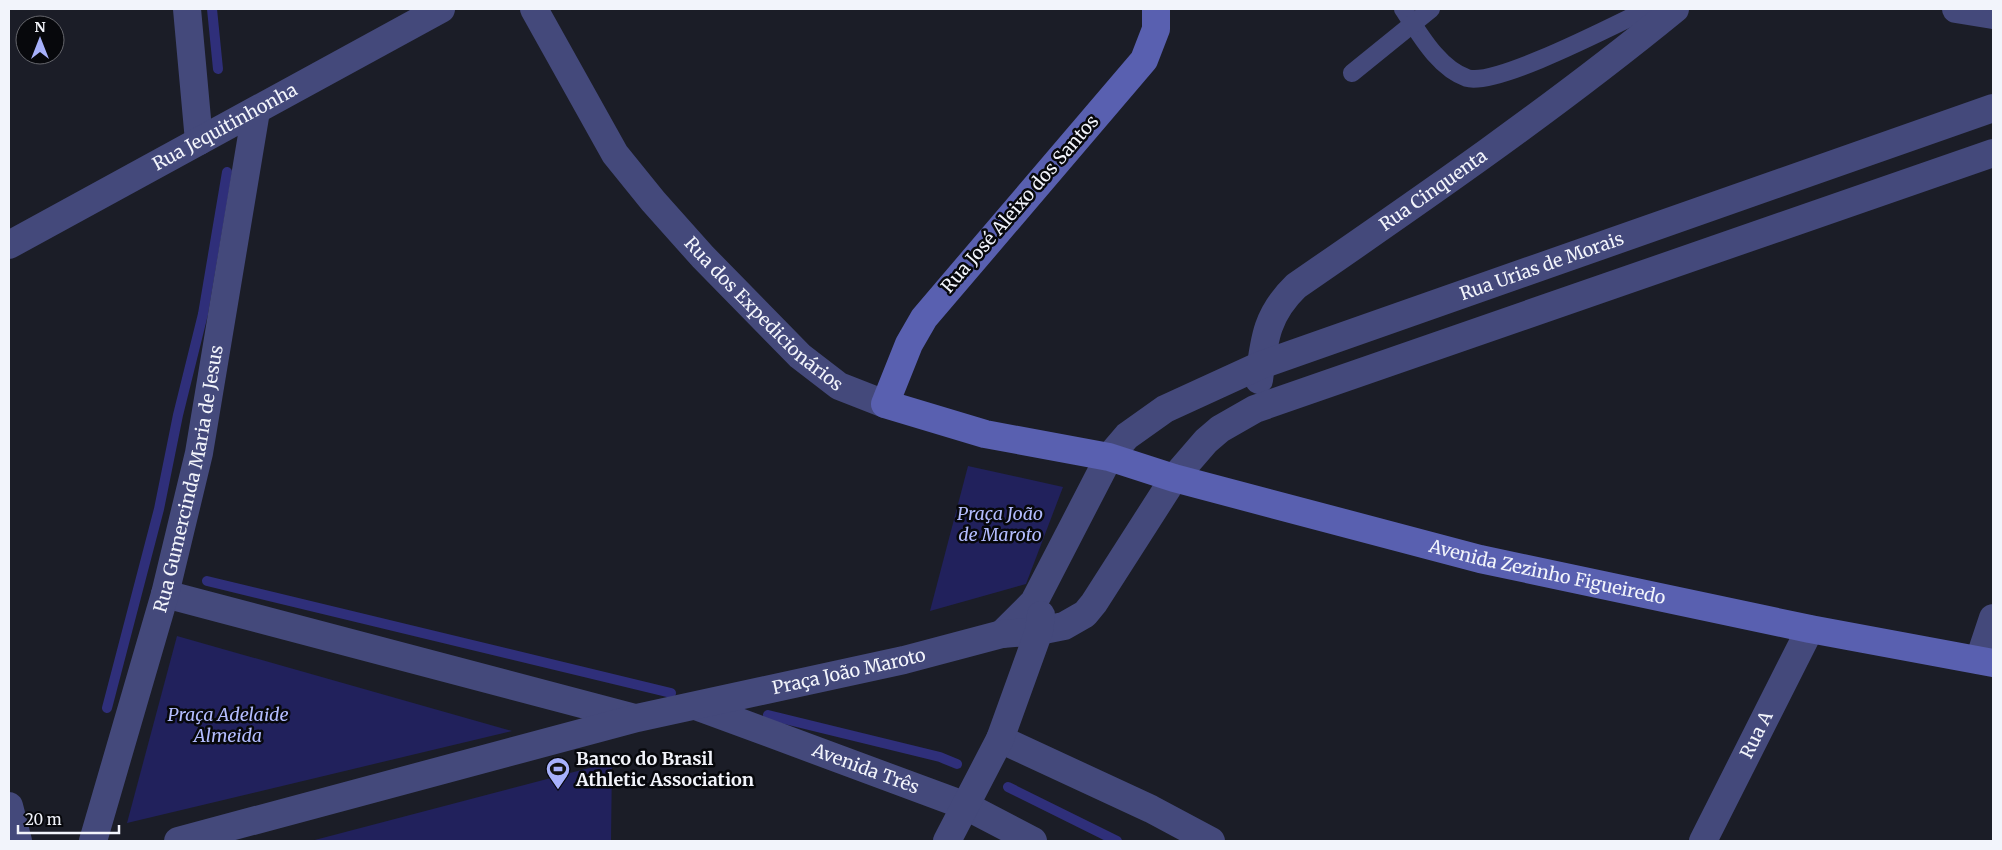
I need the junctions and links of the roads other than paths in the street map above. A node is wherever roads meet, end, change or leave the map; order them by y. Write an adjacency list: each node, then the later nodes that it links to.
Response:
1 (187, 9): 15 (street)
2 (441, 9): 14 (street, Rua Jequitinhonha)
3 (534, 9): 19 (street, Rua dos Expedicionários)
4 (1156, 9): 19 (main road, Rua José Aleixo dos Santos)
5 (1403, 9): 11 (lane)
6 (1430, 9): 11 (lane)
7 (1648, 9): 11 (lane)
8 (1674, 9): 18 (street, Rua Cinquenta)
9 (1956, 9): 10 (street)
10 (1993, 15)
11 (1414, 25): 12 (lane)
12 (1352, 73)
13 (1993, 108): 18 (street, Rua Urias de Morais)
14 (256, 111): 15 (street, Rua Jequitinhonha); 24 (street, Rua Gumercinda Maria de Jesus)
15 (199, 141): 17 (street, Rua Jequitinhonha)
16 (1993, 153): 20 (street)
17 (9, 246)
18 (1260, 365): 20 (street, Rua Cinquenta); 21 (street, Rua Urias de Morais)
19 (885, 404): 21 (main road, Rua dos Expedicionários)
20 (1255, 409): 22 (street)
21 (1109, 457): 22 (main road, Avenida Zezinho Figueiredo); 23 (street, Praça João Maroto)
22 (1174, 478): 26 (main road, Avenida Zezinho Figueiredo); 27 (street, Praça João Maroto)
23 (1040, 592): 27 (street); 28 (street, Praça João Maroto)
24 (165, 594): 31 (street); 36 (street, Rua Gumercinda Maria de Jesus)
25 (1993, 618): 29 (street)
26 (1810, 629): 29 (main road, Avenida Zezinho Figueiredo); 41 (street, Rua A)
27 (1039, 632): 28 (street, Praça João Maroto); 32 (street)
28 (1002, 634): 30 (street, Praça João Maroto)
29 (1986, 662)
30 (696, 706): 31 (street); 34 (street, Avenida Três)
31 (637, 718): 37 (street)
32 (1000, 739): 34 (street); 40 (street)
33 (9, 806): 35 (street)
34 (966, 806): 38 (street); 39 (street, Avenida Três)
35 (18, 841)
36 (93, 841)
37 (178, 841)
38 (947, 841)
39 (1033, 841)
40 (1211, 841)
41 (1703, 841)

